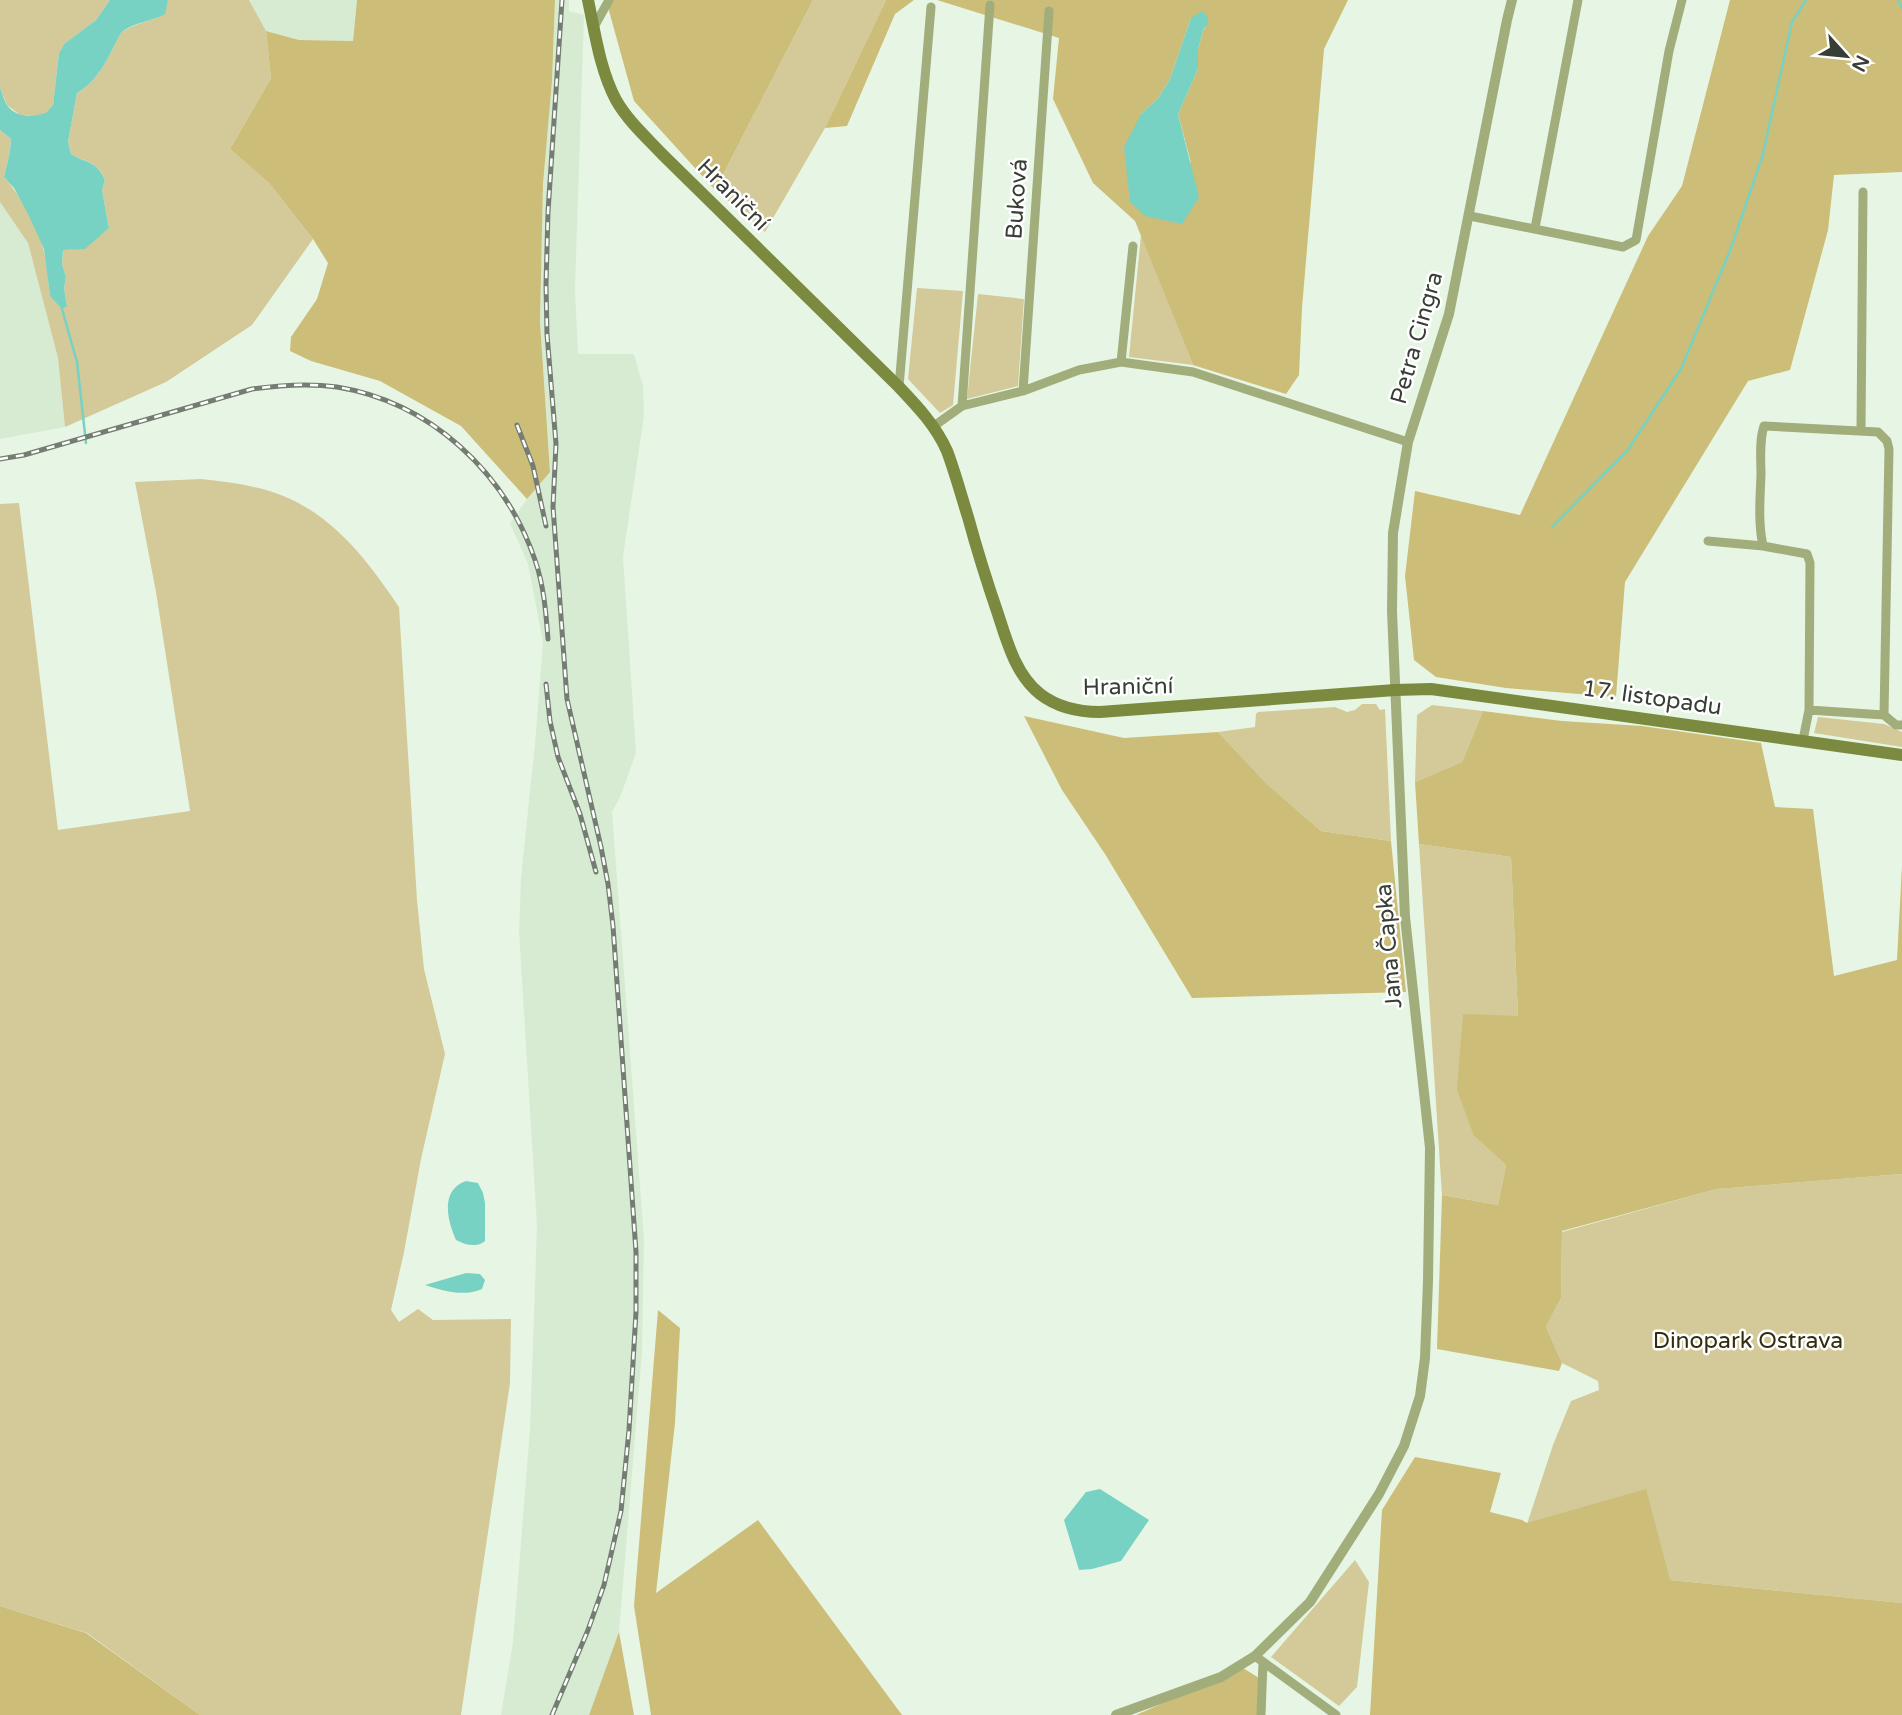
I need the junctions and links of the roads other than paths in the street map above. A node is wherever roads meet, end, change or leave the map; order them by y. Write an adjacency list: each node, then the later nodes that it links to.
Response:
1 (588, 0): 9 (main road, Hraniční)
2 (609, 0): 9 (street)
3 (1512, 0): 11 (street, Petra Cingra)
4 (1578, 0): 12 (street)
5 (1682, 0): 12 (street)
6 (990, 5): 17 (street)
7 (931, 7): 15 (street)
8 (1049, 10): 16 (street, Buková)
9 (594, 27): 15 (main road, Hraniční)
10 (1863, 192): 19 (street)
11 (1470, 216): 12 (street); 20 (street, Petra Cingra)
12 (1535, 228)
13 (1133, 246): 14 (street)
14 (1121, 362): 16 (street); 20 (street)
15 (900, 387): 18 (main road, Hraniční)
16 (1023, 391): 17 (street)
17 (962, 406): 18 (street)
18 (934, 426): 23 (main road, Hraniční)
19 (1861, 430): 22 (street); 25 (street)
20 (1408, 442): 23 (street, Petra Cingra)
21 (1708, 541): 22 (street)
22 (1763, 546): 24 (street)
23 (1395, 690): 27 (main road, 17. listopadu); 29 (street, Jana Čapka)
24 (1808, 710): 25 (street); 27 (street)
25 (1884, 715): 26 (street)
26 (1902, 725)
27 (1803, 740): 28 (main road, 17. listopadu)
28 (1902, 755)
29 (1259, 1659): 30 (street, Jana Čapka); 31 (street); 32 (street)
30 (1116, 1715)
31 (1261, 1715)
32 (1336, 1715)

